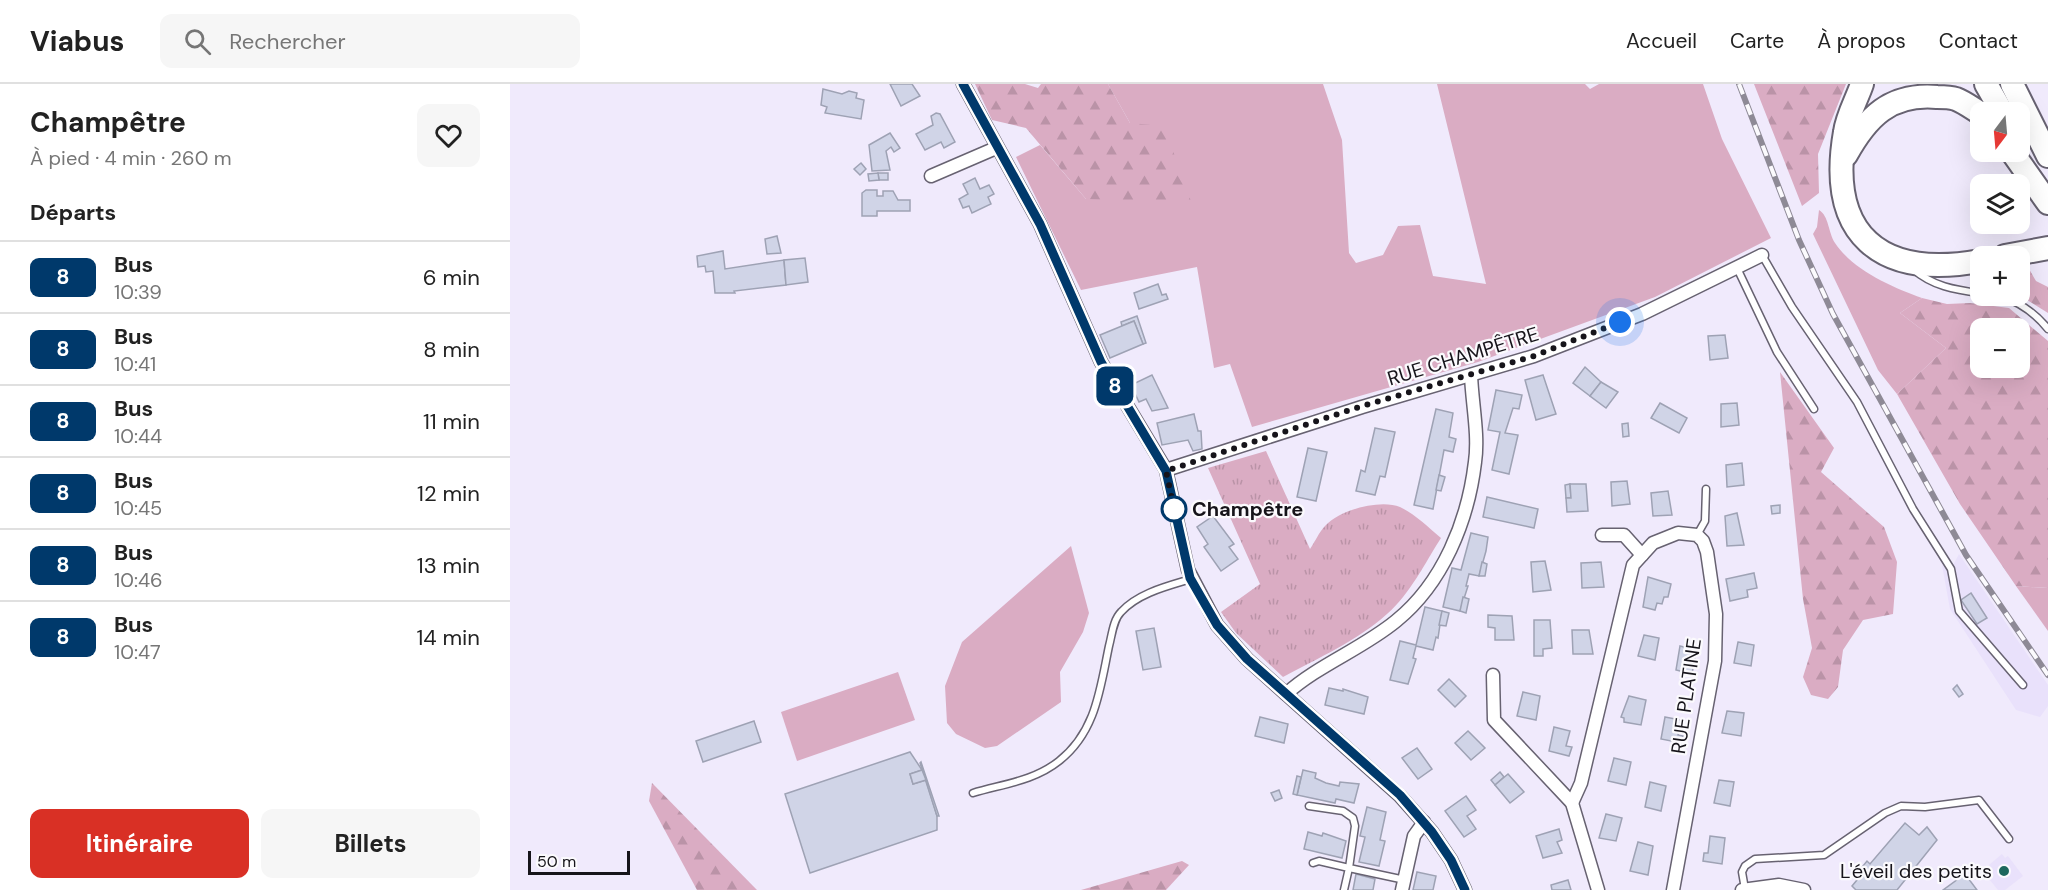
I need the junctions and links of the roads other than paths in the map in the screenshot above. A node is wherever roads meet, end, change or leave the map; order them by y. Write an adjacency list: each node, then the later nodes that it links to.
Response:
1 (963, 84): 7 (street)
2 (1862, 84): 11 (highway)
3 (1986, 84): 5 (highway)
4 (2012, 84): 8 (highway)
5 (1996, 102)
6 (1970, 107): 11 (highway)
7 (996, 148): 12 (street); 26 (street)
8 (2048, 156)
9 (2019, 162): 14 (highway)
10 (2030, 162): 13 (highway)
11 (1841, 165): 19 (highway)
12 (931, 176)
13 (2048, 197)
14 (2048, 203)
15 (2048, 248): 16 (highway)
16 (2030, 251)
17 (1762, 255): 20 (street, RUE CHAMPÊTRE); 33 (lane)
18 (1970, 262): 19 (highway)
19 (1905, 263): 21 (lane)
20 (1737, 267): 24 (street, RUE CHAMPÊTRE); 25 (lane)
21 (1970, 292)
22 (2023, 306): 23 (lane)
23 (2048, 329)
24 (1471, 375): 26 (street, RUE CHAMPÊTRE); 34 (street)
25 (1814, 410)
26 (1166, 471): 31 (street)
27 (1706, 489): 29 (lane)
28 (1602, 535): 30 (street)
29 (1697, 535): 30 (street); 46 (street, RUE PLATINE)
30 (1642, 555): 36 (street)
31 (1191, 579): 34 (street); 35 (lane)
32 (1493, 675): 36 (street)
33 (2023, 686)
34 (1286, 694): 38 (street)
35 (973, 793)
36 (1572, 803): 45 (street)
37 (1309, 806): 41 (lane)
38 (1424, 822): 42 (street); 44 (street)
39 (2009, 839): 47 (lane)
40 (1313, 863): 41 (lane)
41 (1349, 868): 42 (lane); 43 (lane)
42 (1403, 885)
43 (1344, 890)
44 (1465, 890)
45 (1598, 890)
46 (1673, 890)
47 (1743, 890): 48 (street)
48 (1804, 890)

